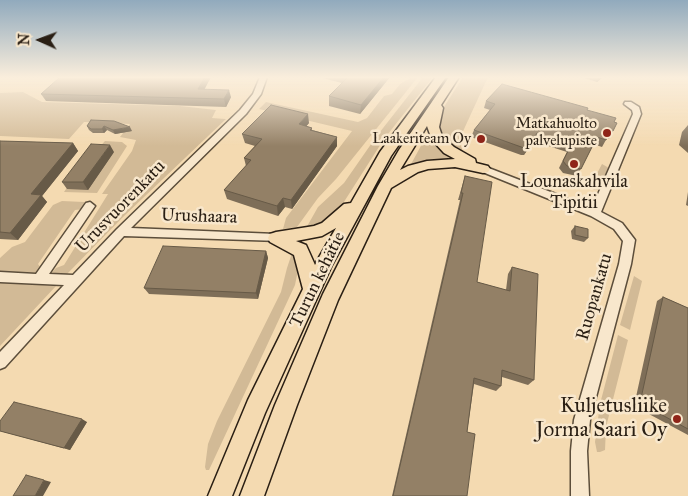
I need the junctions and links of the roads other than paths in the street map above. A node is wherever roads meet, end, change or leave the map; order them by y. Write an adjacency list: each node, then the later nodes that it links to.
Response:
1 (252, 100): 10 (street, Urusvuorenkatu)
2 (427, 100): 7 (highway, Turun kehätie)
3 (438, 100): 5 (highway); 6 (highway, Turun kehätie)
4 (628, 104): 9 (street)
5 (483, 169): 6 (highway); 9 (street, Ruopankatu)
6 (384, 186): 18 (highway, Turun kehätie)
7 (361, 195): 11 (highway); 15 (highway, Turun kehätie)
8 (90, 206): 13 (street)
9 (595, 212): 19 (street, Ruopankatu)
10 (120, 232): 11 (street, Urushaara); 14 (street, Urusvuorenkatu)
11 (276, 238): 15 (highway)
12 (0, 277): 13 (street)
13 (40, 278): 14 (street)
14 (75, 280): 16 (street, Urusvuorenkatu)
15 (312, 288): 17 (highway, Turun kehätie)
16 (0, 362)
17 (220, 496)
18 (252, 496)
19 (580, 496)

